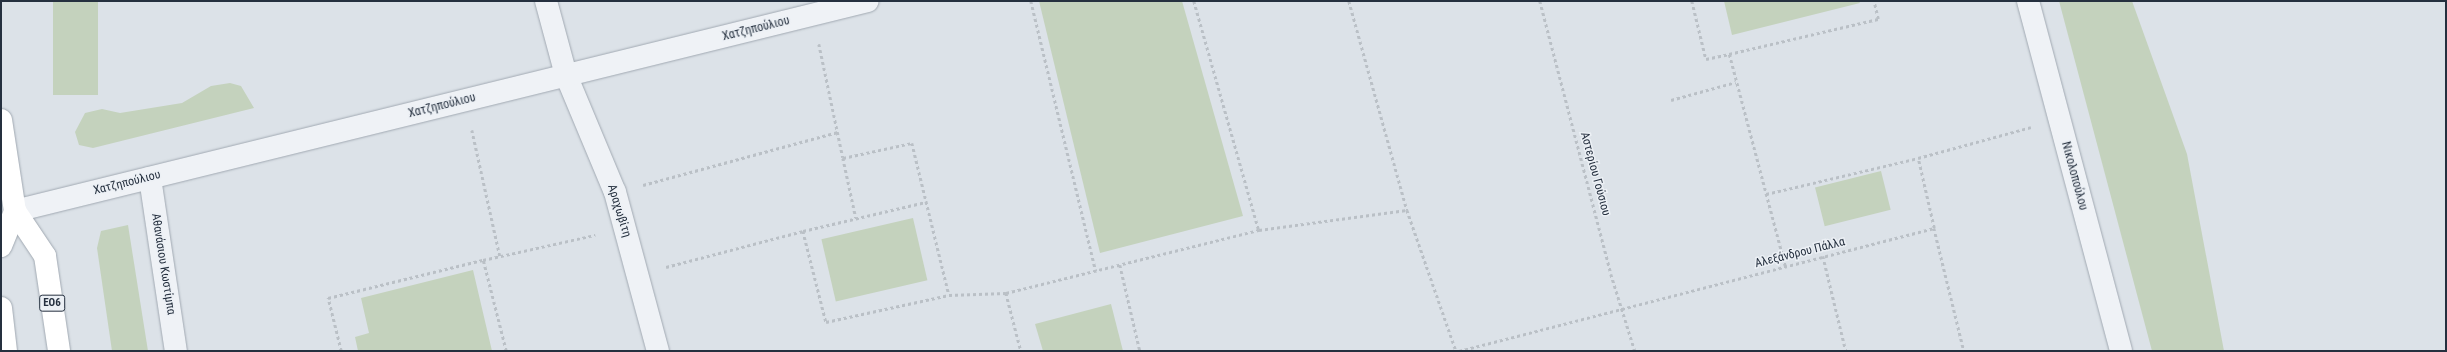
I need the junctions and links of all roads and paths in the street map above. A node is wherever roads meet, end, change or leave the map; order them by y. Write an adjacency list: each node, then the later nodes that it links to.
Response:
1 (546, 1): 12 (street, Αραχωβίτη)
2 (868, 1): 10 (street, Χατζηπούλιου)
3 (1031, 1): 38 (path)
4 (1194, 1): 30 (path)
5 (1349, 1): 25 (path)
6 (1540, 1): 43 (path, Αστερίου Γούσιου)
7 (1692, 1): 11 (path)
8 (1874, 1): 11 (path)
9 (2028, 1): 17 (street, Νικολοπούλου)
10 (812, 15): 12 (street, Χατζηπούλιου); 18 (path)
11 (1729, 54): 13 (path)
12 (566, 75): 14 (street, Χατζηπούλιου); 22 (street, Αραχωβίτη)
13 (1736, 82): 15 (path); 23 (path)
14 (466, 100): 21 (street, Χατζηπούλιου); 33 (path)
15 (1671, 100)
16 (1, 120): 26 (main road, ΕΟ6)
17 (2059, 120): 20 (path); 57 (street, Νικολοπούλου)
18 (838, 132): 19 (path); 22 (path)
19 (843, 158): 24 (path); 27 (path)
20 (1918, 158): 23 (path); 29 (path)
21 (150, 178): 26 (street, Χατζηπούλιου); 46 (street, Αθανάσιου Κωστίμπα)
22 (615, 192): 28 (street, Αραχωβίτη)
23 (1766, 194): 37 (path)
24 (926, 202): 27 (path); 41 (path)
25 (1407, 210): 30 (path); 52 (path)
26 (15, 211): 32 (main road); 45 (main road, ΕΟ6)
27 (856, 218): 31 (path)
28 (624, 228): 33 (path); 39 (street, Αραχωβίτη)
29 (1934, 228): 34 (path, Αλεξάνδρου Πάλλα); 56 (path)
30 (1259, 230): 36 (path)
31 (803, 231): 39 (path); 41 (path)
32 (1, 246)
33 (500, 256): 35 (path)
34 (1823, 256): 37 (path, Αλεξάνδρου Πάλλα); 55 (path)
35 (483, 260): 47 (path); 48 (path)
36 (1120, 265): 38 (path); 51 (path)
37 (1785, 266): 43 (path, Αλεξάνδρου Πάλλα)
38 (1096, 271): 40 (path)
39 (637, 275): 49 (street, Αραχωβίτη)
40 (1006, 293): 41 (path); 50 (path)
41 (949, 295)
42 (1, 308): 44 (main road)
43 (1622, 309): 53 (path, Αλεξάνδρου Πάλλα); 54 (path, Αστερίου Γούσιου)
44 (6, 351)
45 (59, 351)
46 (176, 351)
47 (341, 351)
48 (506, 351)
49 (658, 351)
50 (1021, 351)
51 (1140, 351)
52 (1456, 351)
53 (1459, 351)
54 (1635, 351)
55 (1846, 351)
56 (1964, 351)
57 (2121, 351)

